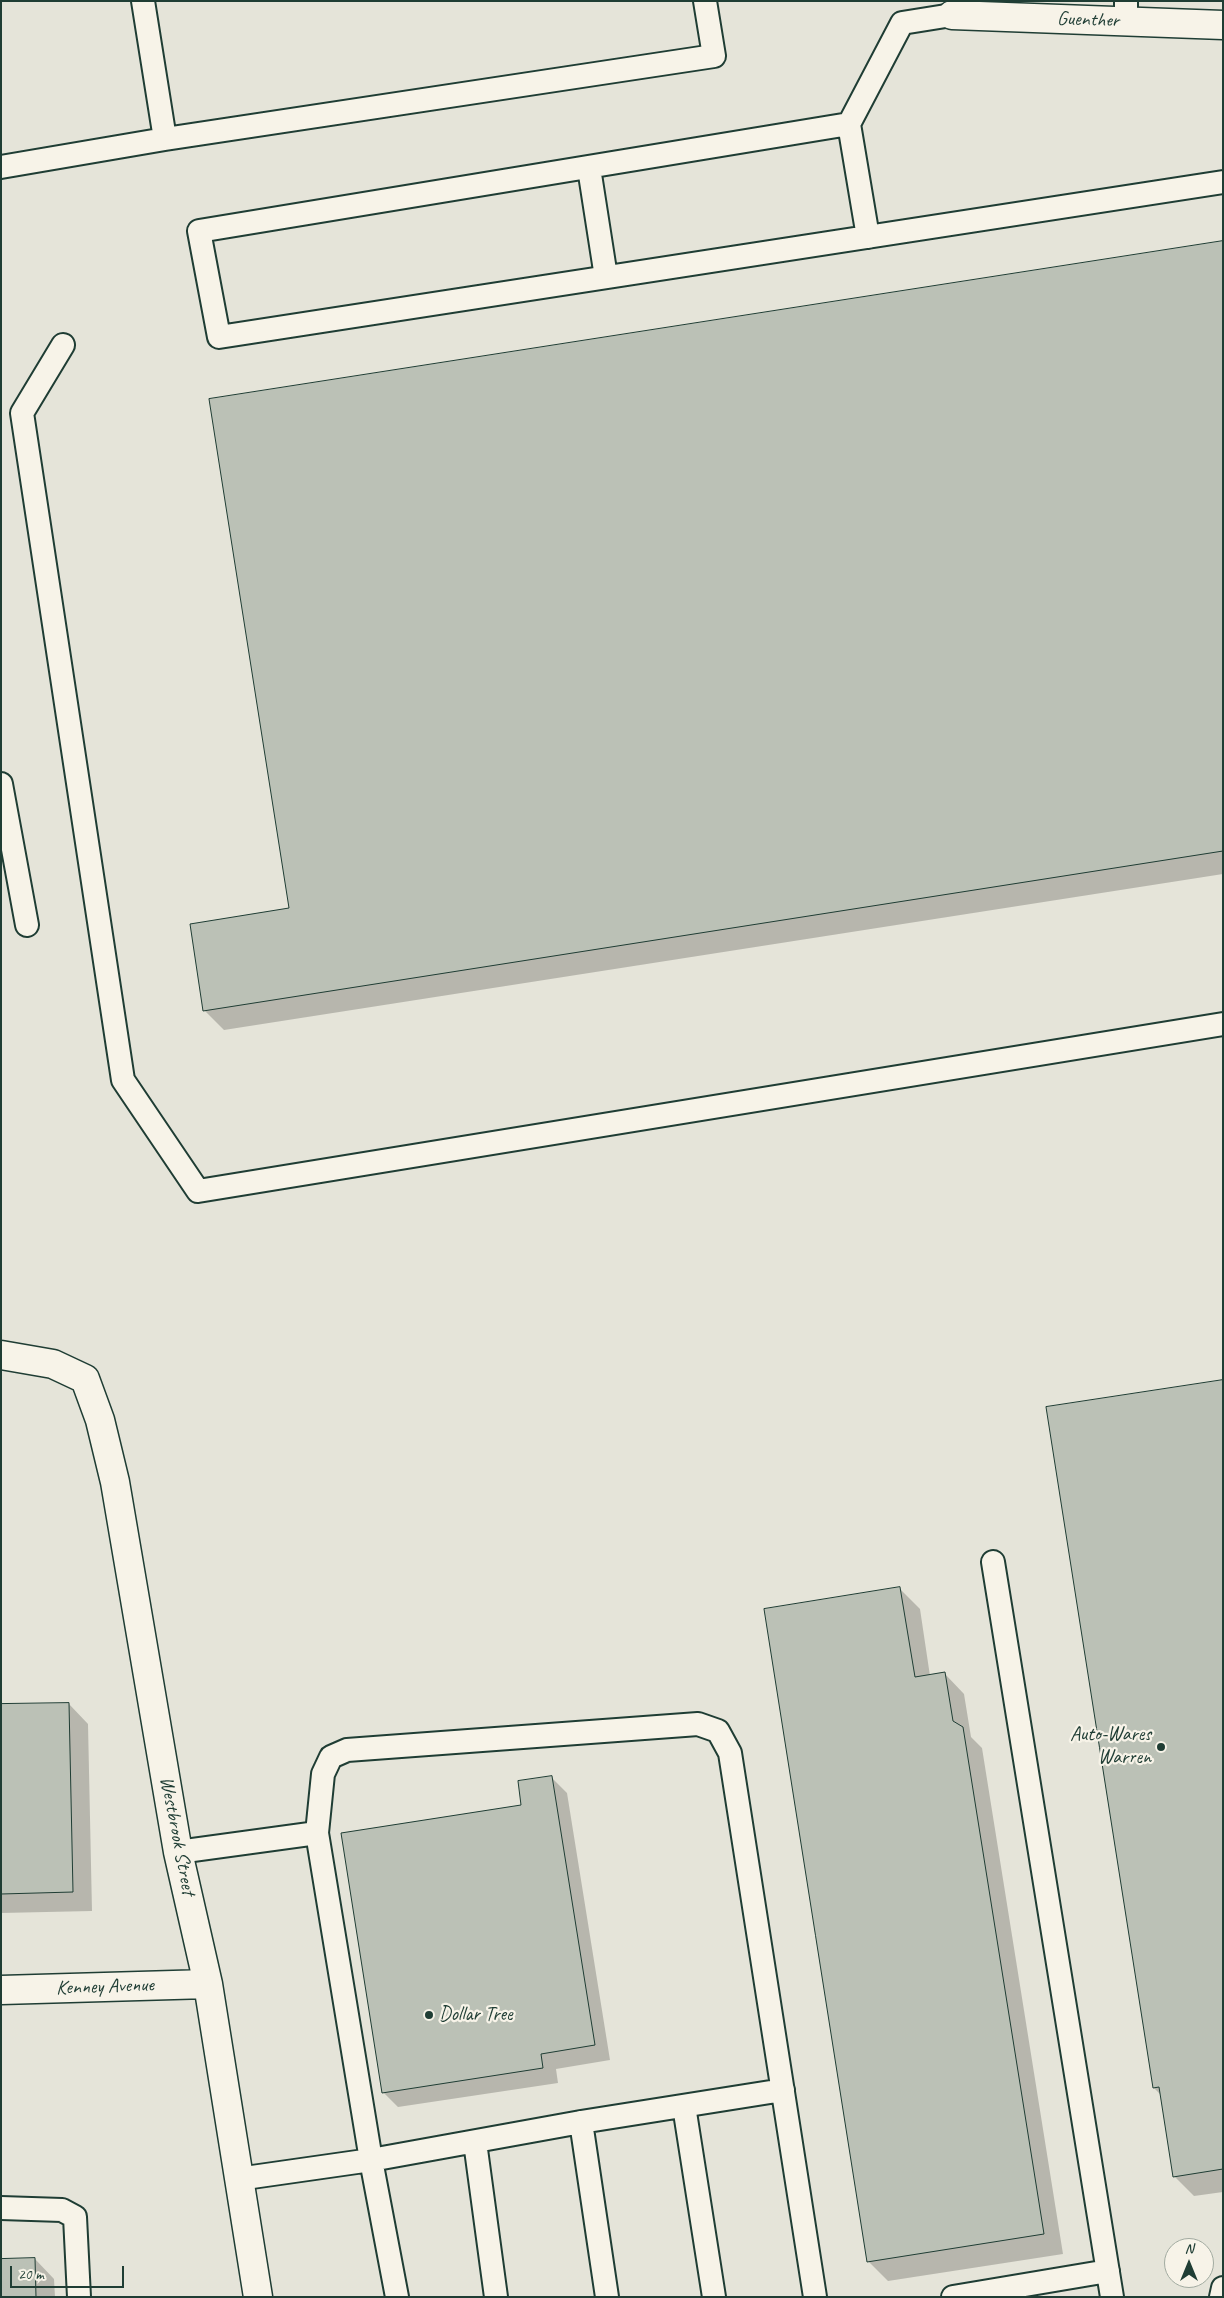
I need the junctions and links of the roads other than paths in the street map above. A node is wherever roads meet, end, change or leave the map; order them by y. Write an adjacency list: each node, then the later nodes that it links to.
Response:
1 (143, 1): 7 (lane)
2 (706, 1): 7 (lane)
3 (1126, 11): 4 (street, Guenther); 5 (street, Guenther)
4 (952, 15): 6 (lane)
5 (1223, 25)
6 (849, 124): 9 (lane); 11 (lane)
7 (164, 139): 8 (lane)
8 (1, 167)
9 (589, 168): 12 (lane); 12 (lane)
10 (1223, 182): 11 (lane)
11 (868, 237): 12 (lane)
12 (606, 277)
13 (62, 345): 16 (lane)
14 (1, 784): 15 (lane)
15 (27, 925)
16 (1223, 1024)
17 (1, 1355): 20 (street, Westbrook Street)
18 (993, 1562): 30 (lane)
19 (317, 1834): 20 (lane); 23 (lane); 27 (lane)
20 (178, 1852): 21 (street, Westbrook Street)
21 (208, 1984): 22 (street, Kenney Avenue); 28 (street, Westbrook Street)
22 (1, 1990)
23 (783, 2090): 24 (lane); 38 (lane)
24 (684, 2106): 25 (lane); 37 (lane)
25 (581, 2122): 26 (lane); 36 (lane)
26 (475, 2142): 27 (lane); 35 (lane)
27 (371, 2160): 28 (lane); 34 (lane)
28 (238, 2180): 33 (street, Westbrook Street)
29 (1, 2208): 32 (lane)
30 (1108, 2271): 39 (lane); 40 (lane)
31 (1223, 2288): 41 (lane)
32 (79, 2297)
33 (258, 2297)
34 (397, 2297)
35 (496, 2297)
36 (607, 2297)
37 (714, 2297)
38 (815, 2297)
39 (953, 2297)
40 (1112, 2297)
41 (1221, 2297)

